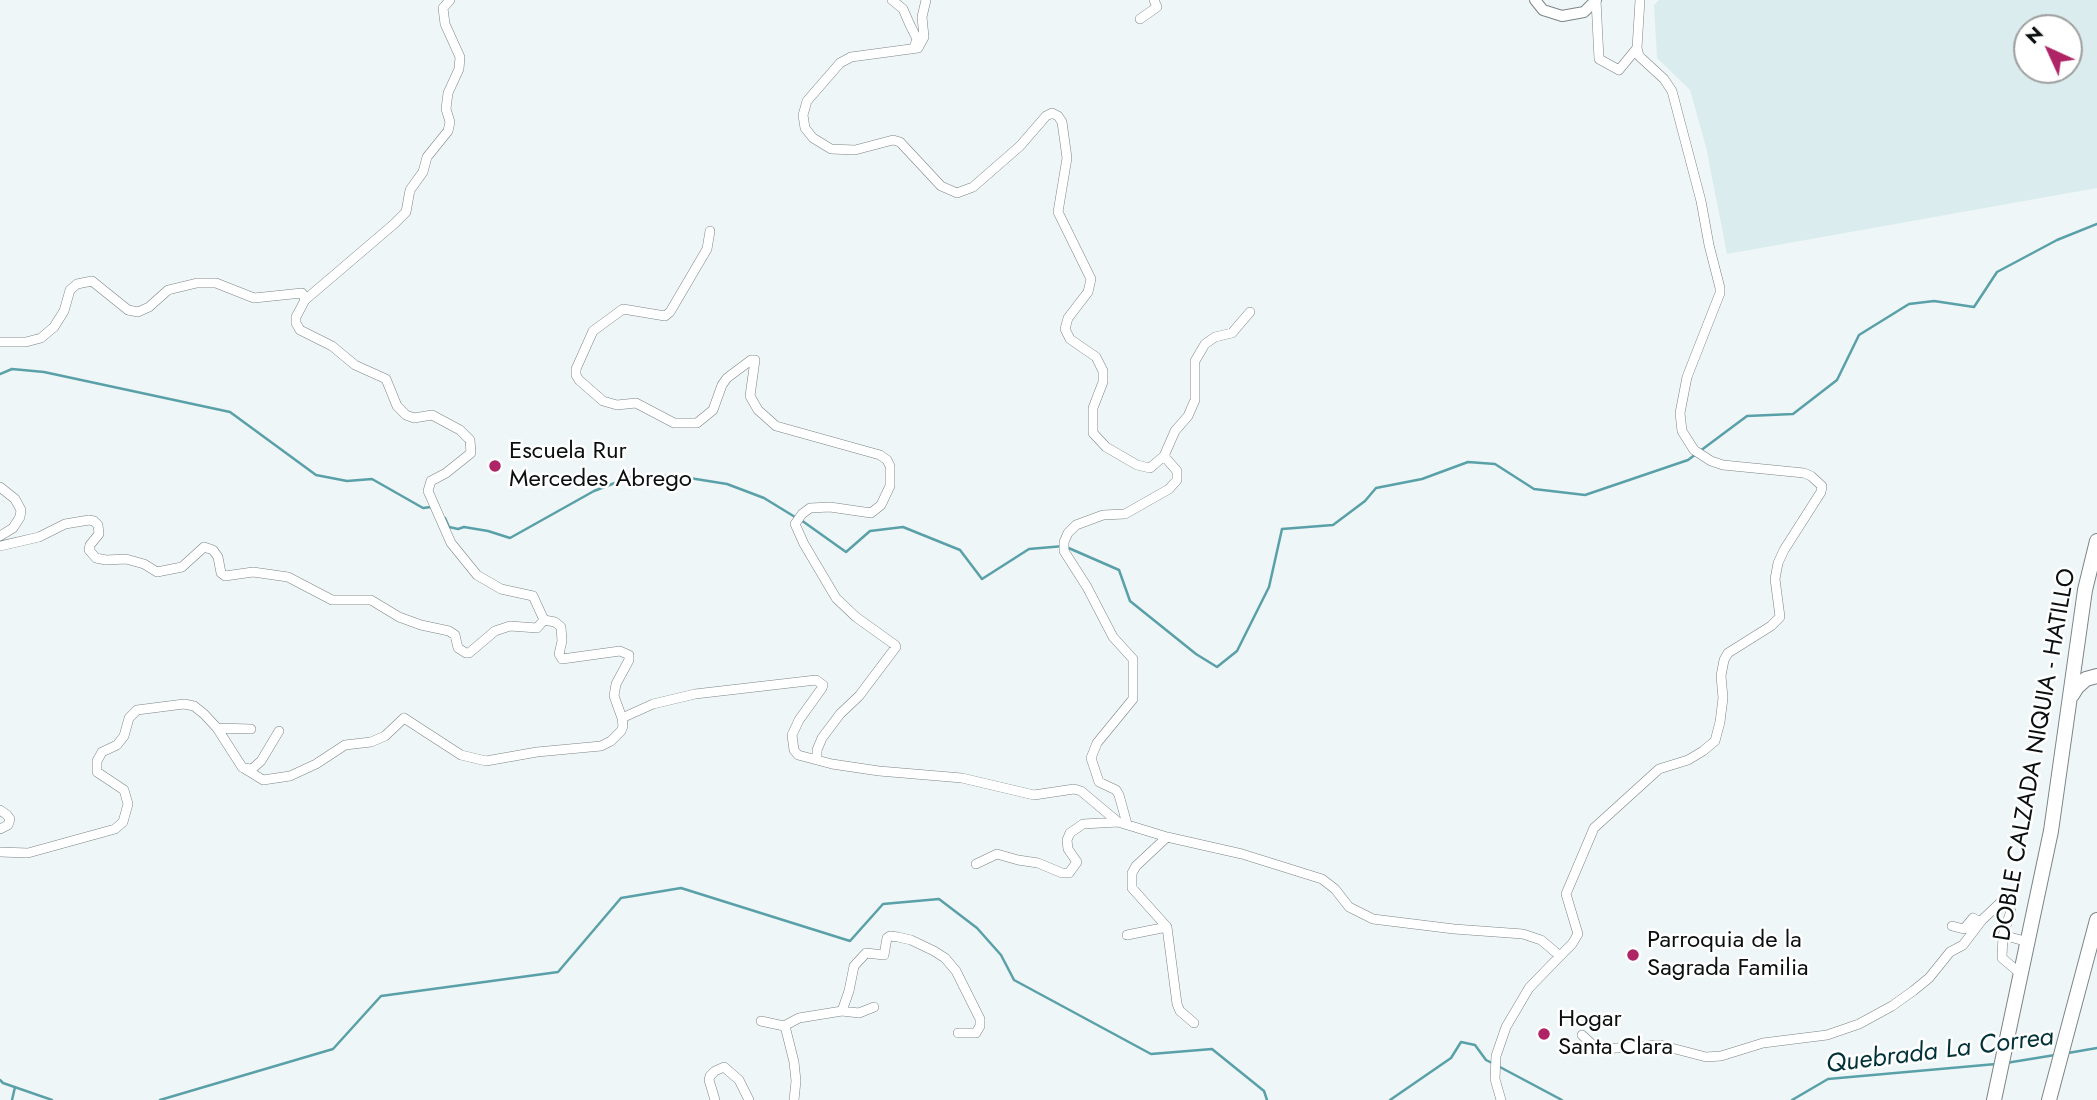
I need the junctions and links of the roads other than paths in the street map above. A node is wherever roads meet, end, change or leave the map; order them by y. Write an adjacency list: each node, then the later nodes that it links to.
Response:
1 (450, 0): 12 (street)
2 (892, 0): 10 (street)
3 (926, 0): 10 (street)
4 (1154, 0): 8 (street)
5 (1535, 0): 6 (street)
6 (1596, 0): 9 (street)
7 (1640, 0): 9 (street)
8 (1140, 19)
9 (1637, 48): 42 (street)
10 (913, 50): 15 (street)
11 (710, 231): 27 (street)
12 (304, 300): 14 (street); 20 (street)
13 (1250, 312): 15 (street)
14 (0, 342)
15 (1164, 456): 30 (street)
16 (0, 487): 17 (street)
17 (0, 536)
18 (2097, 541): 22 (highway, DOBLE CALZADA NIQUIA - HATILLO)
19 (0, 547): 20 (street)
20 (544, 620): 23 (street)
21 (2097, 676): 22 (highway)
22 (2071, 697): 41 (highway, DOBLE CALZADA NIQUIA - HATILLO)
23 (622, 718): 27 (street); 28 (street)
24 (217, 728): 25 (street); 28 (street); 33 (street)
25 (251, 729)
26 (279, 731): 28 (street)
27 (817, 759): 30 (street)
28 (242, 767)
29 (0, 810): 31 (street)
30 (1122, 823): 32 (street); 34 (street)
31 (0, 829)
32 (1167, 837): 38 (street); 42 (street)
33 (0, 852)
34 (976, 864)
35 (2097, 920): 56 (highway)
36 (1980, 922): 37 (street); 40 (street); 50 (street)
37 (1952, 926)
38 (1167, 927): 39 (street); 47 (street)
39 (1127, 935)
40 (2003, 935): 41 (street); 43 (street)
41 (2028, 942): 43 (highway, DOBLE CALZADA NIQUIA - HATILLO)
42 (1560, 956): 54 (street)
43 (2021, 974): 55 (highway, DOBLE CALZADA NIQUIA - HATILLO)
44 (874, 1007): 45 (street)
45 (842, 1011): 48 (street); 49 (street)
46 (761, 1021): 48 (street)
47 (1194, 1023)
48 (783, 1026): 53 (street)
49 (958, 1033)
50 (1583, 1035)
51 (715, 1100): 52 (street)
52 (749, 1100)
53 (794, 1100)
54 (1501, 1100)
55 (1994, 1100)
56 (2049, 1100)

